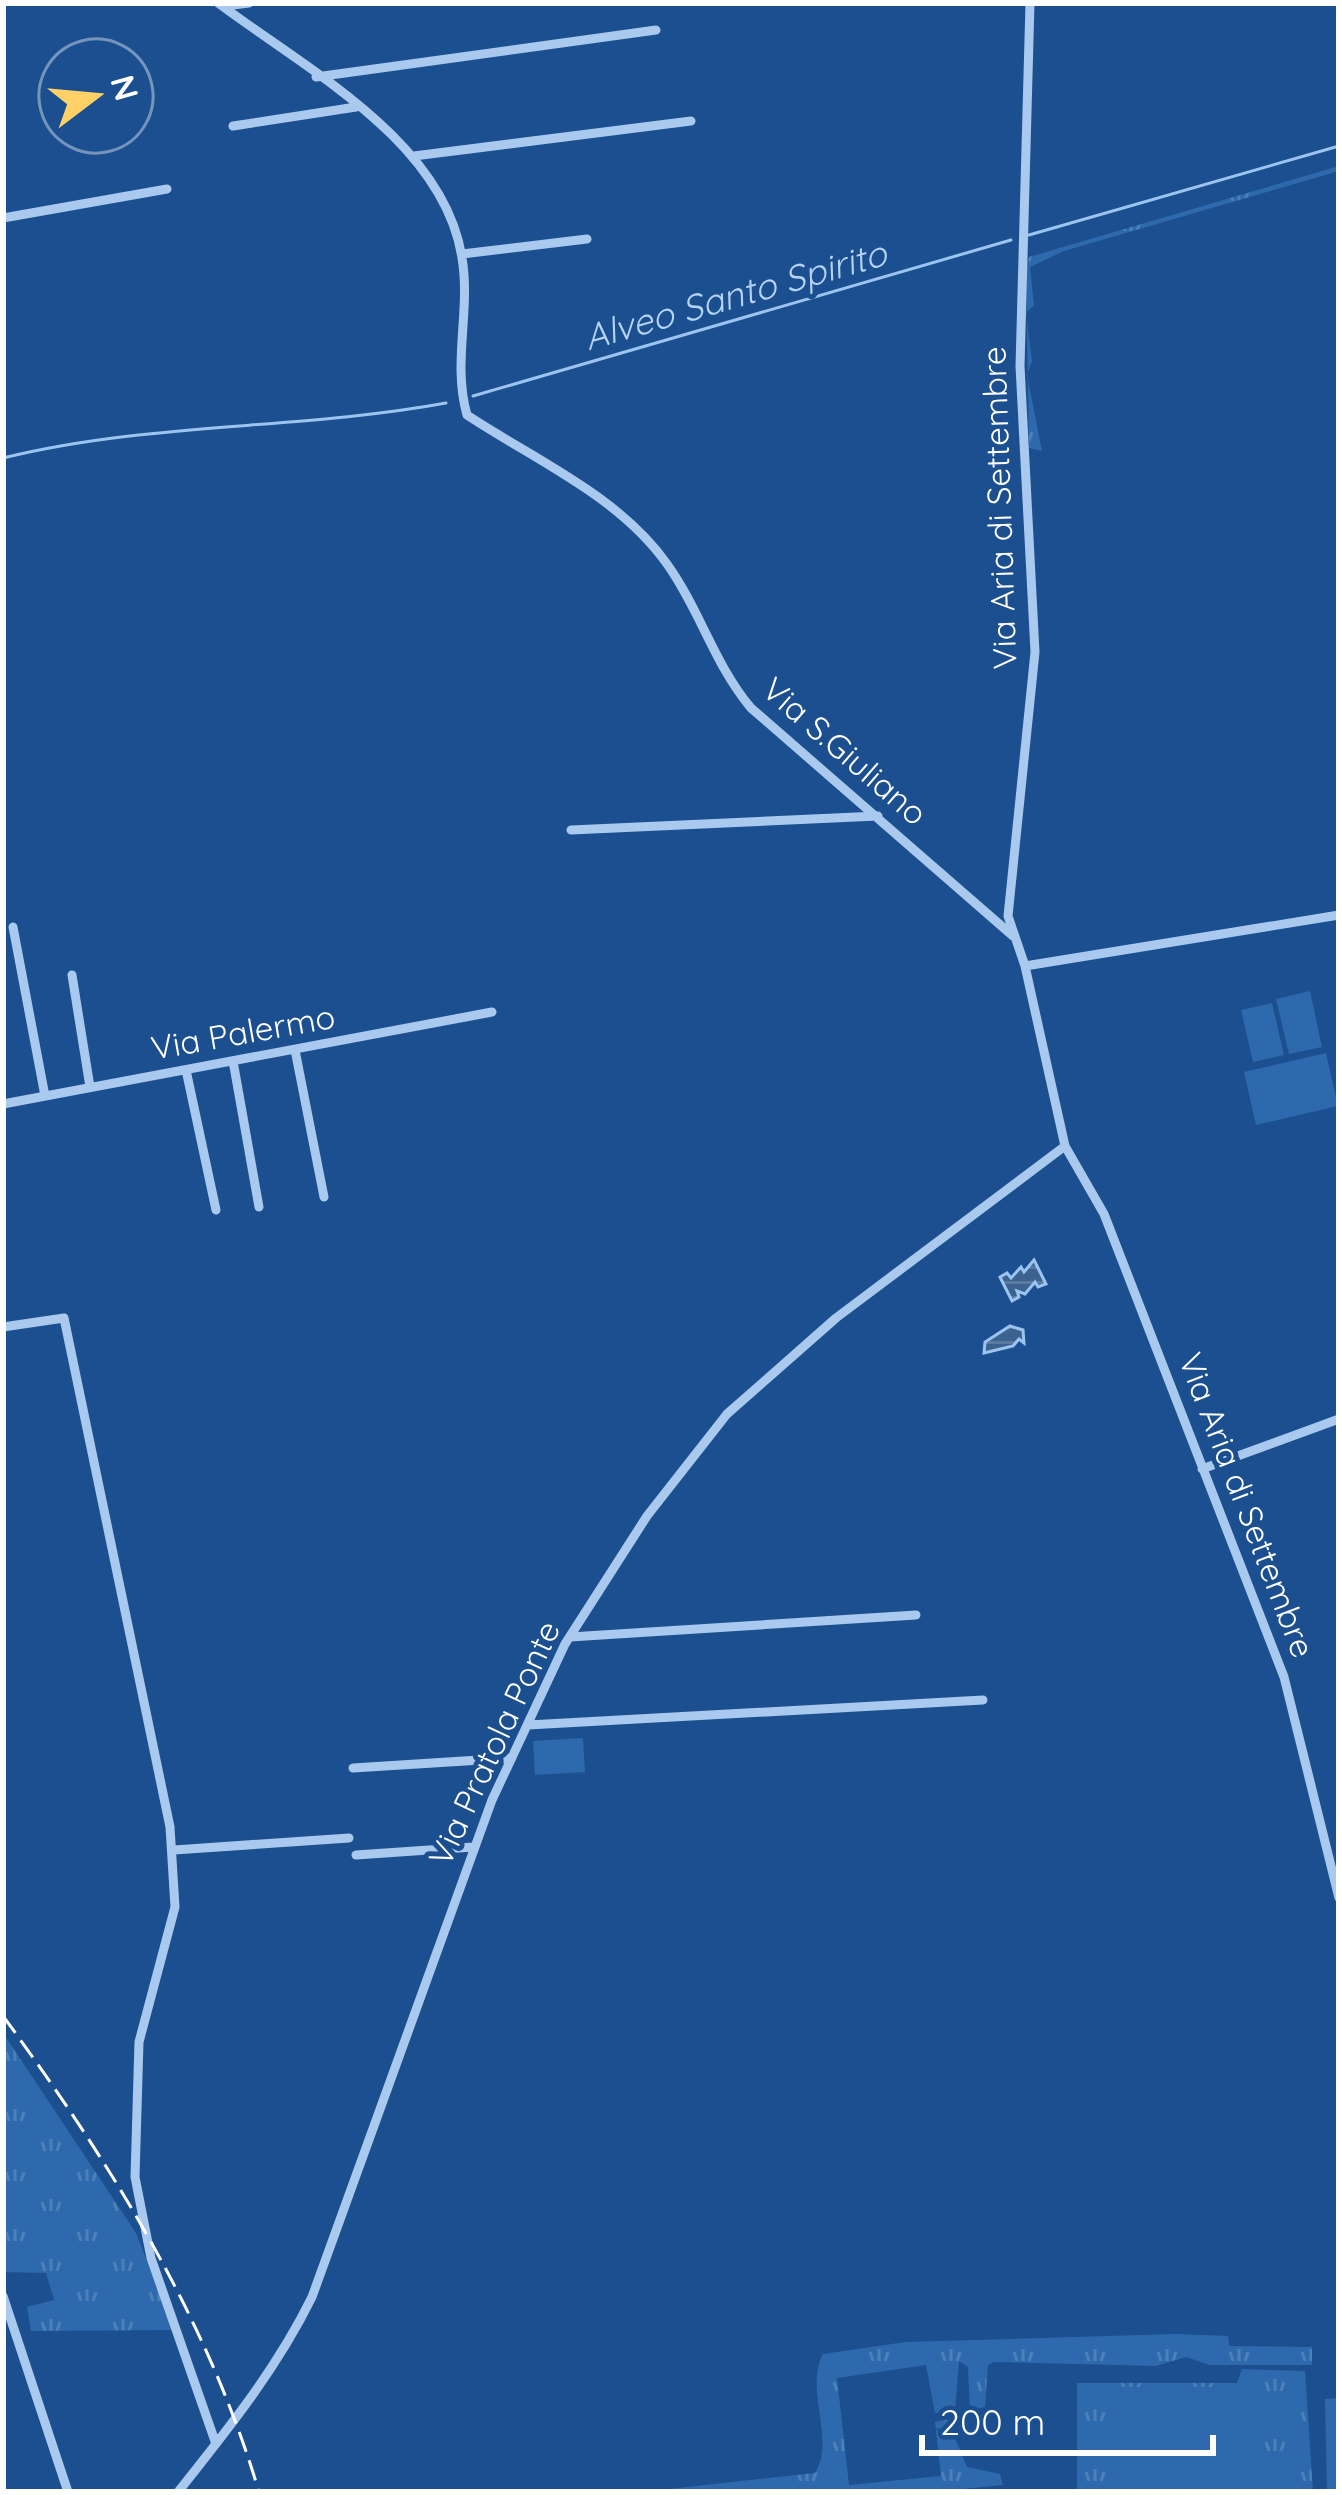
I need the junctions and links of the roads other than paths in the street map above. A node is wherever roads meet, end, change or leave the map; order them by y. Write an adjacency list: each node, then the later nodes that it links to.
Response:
1 (249, 3): 3 (street)
2 (1030, 3): 18 (street, Via Aria di Settembre)
3 (220, 5): 5 (street, Via S.Giuliano)
4 (656, 30): 5 (street)
5 (316, 77): 6 (street, Via S.Giuliano)
6 (356, 107): 8 (street); 9 (street, Via S.Giuliano)
7 (691, 121): 9 (street)
8 (233, 126)
9 (414, 156): 13 (street, Via S.Giuliano)
10 (167, 189): 11 (street)
11 (3, 218)
12 (587, 239): 13 (street)
13 (462, 254): 14 (street, Via S.Giuliano)
14 (880, 816): 15 (street); 18 (street, Via S.Giuliano)
15 (571, 830)
16 (1339, 914): 19 (street)
17 (13, 927): 26 (street)
18 (1013, 936): 19 (street, Via Aria di Settembre)
19 (1025, 966): 28 (street, Via Aria di Settembre)
20 (71, 975): 25 (street)
21 (492, 1012): 22 (street, Via Palermo)
22 (295, 1051): 23 (street, Via Palermo); 29 (street)
23 (233, 1061): 24 (street, Via Palermo); 30 (street)
24 (186, 1070): 25 (street, Via Palermo); 31 (street)
25 (90, 1087): 26 (street, Via Palermo)
26 (45, 1096): 27 (street, Via Palermo)
27 (4, 1101)
28 (1065, 1146): 34 (street, Via Aria di Settembre); 36 (street, Via Pratola Ponte)
29 (324, 1197)
30 (259, 1207)
31 (215, 1210)
32 (3, 1328): 43 (street)
33 (1339, 1419): 34 (street)
34 (1202, 1469): 45 (street, Via Aria di Settembre)
35 (916, 1615): 36 (street)
36 (570, 1637): 38 (street, Via Pratola Ponte)
37 (983, 1700): 38 (street)
38 (527, 1725): 39 (street, Via Pratola Ponte)
39 (512, 1759): 40 (street); 42 (street, Via Pratola Ponte)
40 (353, 1768)
41 (349, 1838): 43 (street)
42 (472, 1847): 44 (street); 47 (street, Via Pratola Ponte)
43 (174, 1850): 47 (street)
44 (356, 1855)
45 (1339, 1898)
46 (3, 2296): 48 (street)
47 (217, 2444): 49 (street, Via Pratola Ponte)
48 (68, 2492)
49 (178, 2492)

